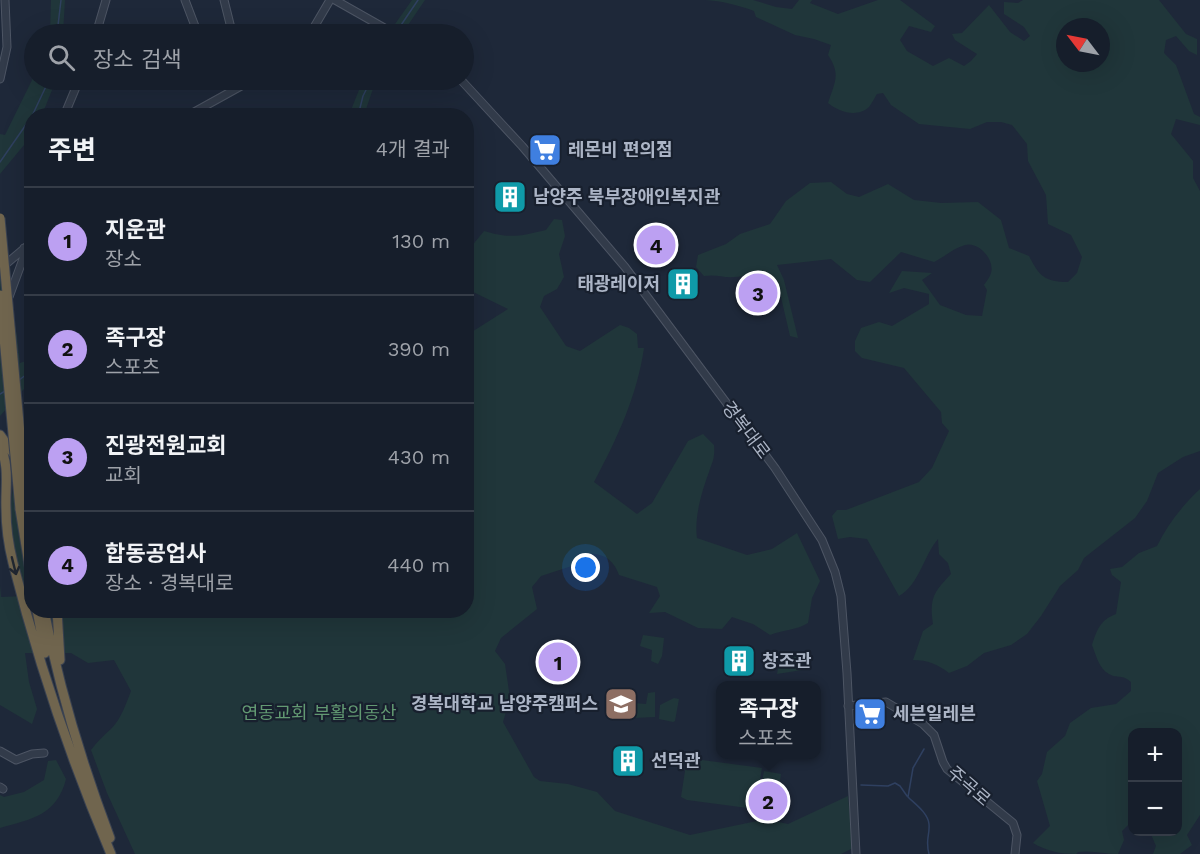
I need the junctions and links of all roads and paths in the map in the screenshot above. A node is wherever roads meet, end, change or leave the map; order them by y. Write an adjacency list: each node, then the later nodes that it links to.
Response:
1 (4, 0): 12 (street)
2 (106, 0): 7 (street)
3 (185, 0): 8 (street)
4 (224, 0): 9 (street)
5 (330, 0): 10 (street)
6 (335, 0): 11 (street)
7 (99, 24)
8 (194, 24)
9 (230, 24)
10 (316, 24)
11 (378, 24)
12 (0, 79)
13 (75, 90): 16 (street)
14 (231, 90): 17 (street)
15 (470, 90): 34 (street, 경복대로)
16 (67, 108)
17 (201, 108)
18 (0, 218): 27 (highway, bridge)
19 (24, 248): 21 (street)
20 (24, 256): 23 (street)
21 (0, 269)
22 (0, 295): 27 (highway, bridge)
23 (0, 311)
24 (0, 435): 26 (highway)
25 (0, 446): 28 (highway, one-way to 28)
26 (24, 468)
27 (24, 509)
28 (24, 596)
29 (32, 618): 33 (highway, one-way to 33)
30 (39, 618): 33 (highway)
31 (45, 618): 33 (highway)
32 (57, 618): 33 (highway)
33 (58, 694): 37 (highway); 38 (highway)
34 (848, 706): 39 (street, 경복대로); 40 (street, 주곡로)
35 (0, 751): 36 (street)
36 (44, 753)
37 (111, 854)
38 (117, 854)
39 (856, 854)
40 (1015, 854)

